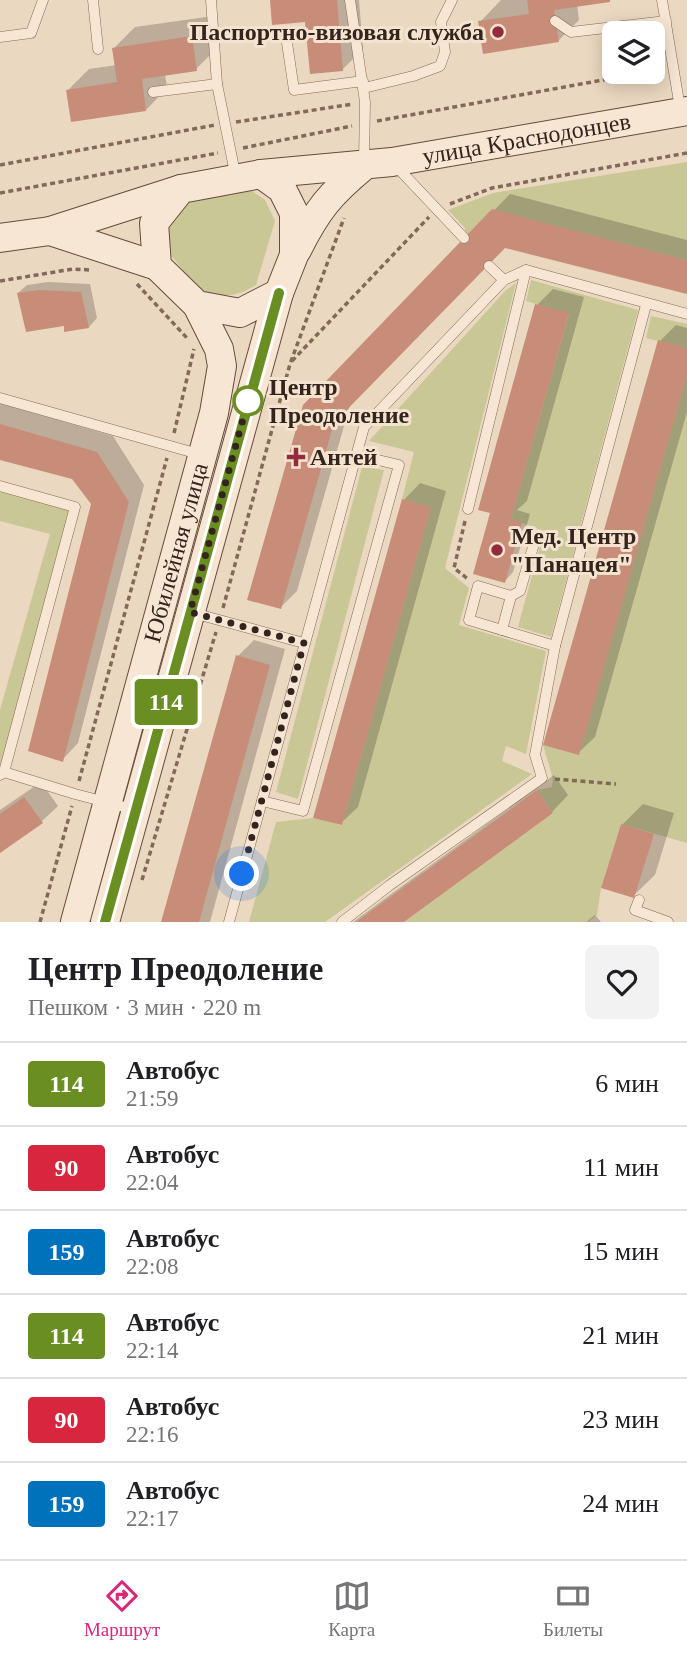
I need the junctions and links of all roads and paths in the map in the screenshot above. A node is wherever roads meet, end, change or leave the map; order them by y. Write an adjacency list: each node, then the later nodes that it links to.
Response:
1 (43, 0): 10 (lane)
2 (93, 0): 11 (lane)
3 (211, 0): 13 (lane)
4 (350, 0): 14 (lane)
5 (452, 0): 14 (lane)
6 (662, 0): 8 (lane)
7 (555, 21): 8 (lane)
8 (666, 21): 17 (lane)
9 (286, 36): 14 (lane)
10 (0, 37)
11 (98, 49)
12 (602, 80): 18 (path)
13 (217, 84): 15 (lane); 19 (lane)
14 (363, 85): 16 (lane)
15 (153, 92)
16 (365, 102): 18 (lane); 19 (path)
17 (684, 112): 22 (street, улица Краснодонцев)
18 (365, 123): 20 (path); 24 (lane)
19 (225, 124): 20 (lane); 23 (path)
20 (230, 150): 25 (lane); 27 (path)
21 (687, 153): 28 (path)
22 (392, 162): 24 (street, улица Краснодонцев); 28 (lane)
23 (0, 165)
24 (364, 166): 25 (street, улица Краснодонцев); 33 (street)
25 (248, 176): 26 (street); 33 (street)
26 (181, 189): 30 (street); 34 (street)
27 (0, 193)
28 (437, 210): 32 (lane); 46 (path)
29 (345, 217): 46 (path)
30 (50, 230): 31 (street); 34 (street)
31 (0, 238)
32 (464, 239)
33 (294, 256): 41 (street)
34 (157, 266): 42 (street)
35 (489, 266): 39 (lane)
36 (101, 270): 40 (path)
37 (526, 270): 39 (lane); 43 (lane); 52 (lane)
38 (126, 277): 48 (path)
39 (504, 280): 50 (lane)
40 (0, 281)
41 (279, 293): 42 (street); 45 (street, Юбилейная улица)
42 (197, 305): 49 (street, Юбилейная улица)
43 (646, 305): 44 (lane); 61 (lane)
44 (687, 314)
45 (261, 356): 46 (path); 57 (street, Юбилейная улица)
46 (290, 364): 56 (path)
47 (0, 398): 48 (lane)
48 (170, 446): 49 (lane); 65 (path)
49 (202, 455): 59 (street, Юбилейная улица)
50 (356, 455): 60 (lane); 66 (lane)
51 (0, 486): 62 (lane)
52 (468, 509): 54 (path)
53 (536, 537): 55 (lane)
54 (478, 586): 55 (lane); 58 (lane)
55 (511, 596): 58 (lane)
56 (220, 621): 57 (lane); 60 (lane); 69 (path)
57 (187, 626): 59 (street); 68 (street, Юбилейная улица)
58 (502, 630): 61 (lane)
59 (154, 632): 67 (street, Юбилейная улица)
60 (304, 643): 66 (lane)
61 (555, 646): 75 (lane)
62 (2, 774): 65 (lane)
63 (553, 779): 64 (path)
64 (616, 784)
65 (75, 794): 67 (lane); 71 (path)
66 (262, 801): 74 (lane)
67 (107, 803): 68 (lane); 72 (street, Юбилейная улица)
68 (136, 810): 73 (street, Юбилейная улица)
69 (141, 883)
70 (639, 900): 76 (lane)
71 (40, 922)
72 (75, 922)
73 (105, 922)
74 (229, 922)
75 (342, 922)
76 (668, 922)

